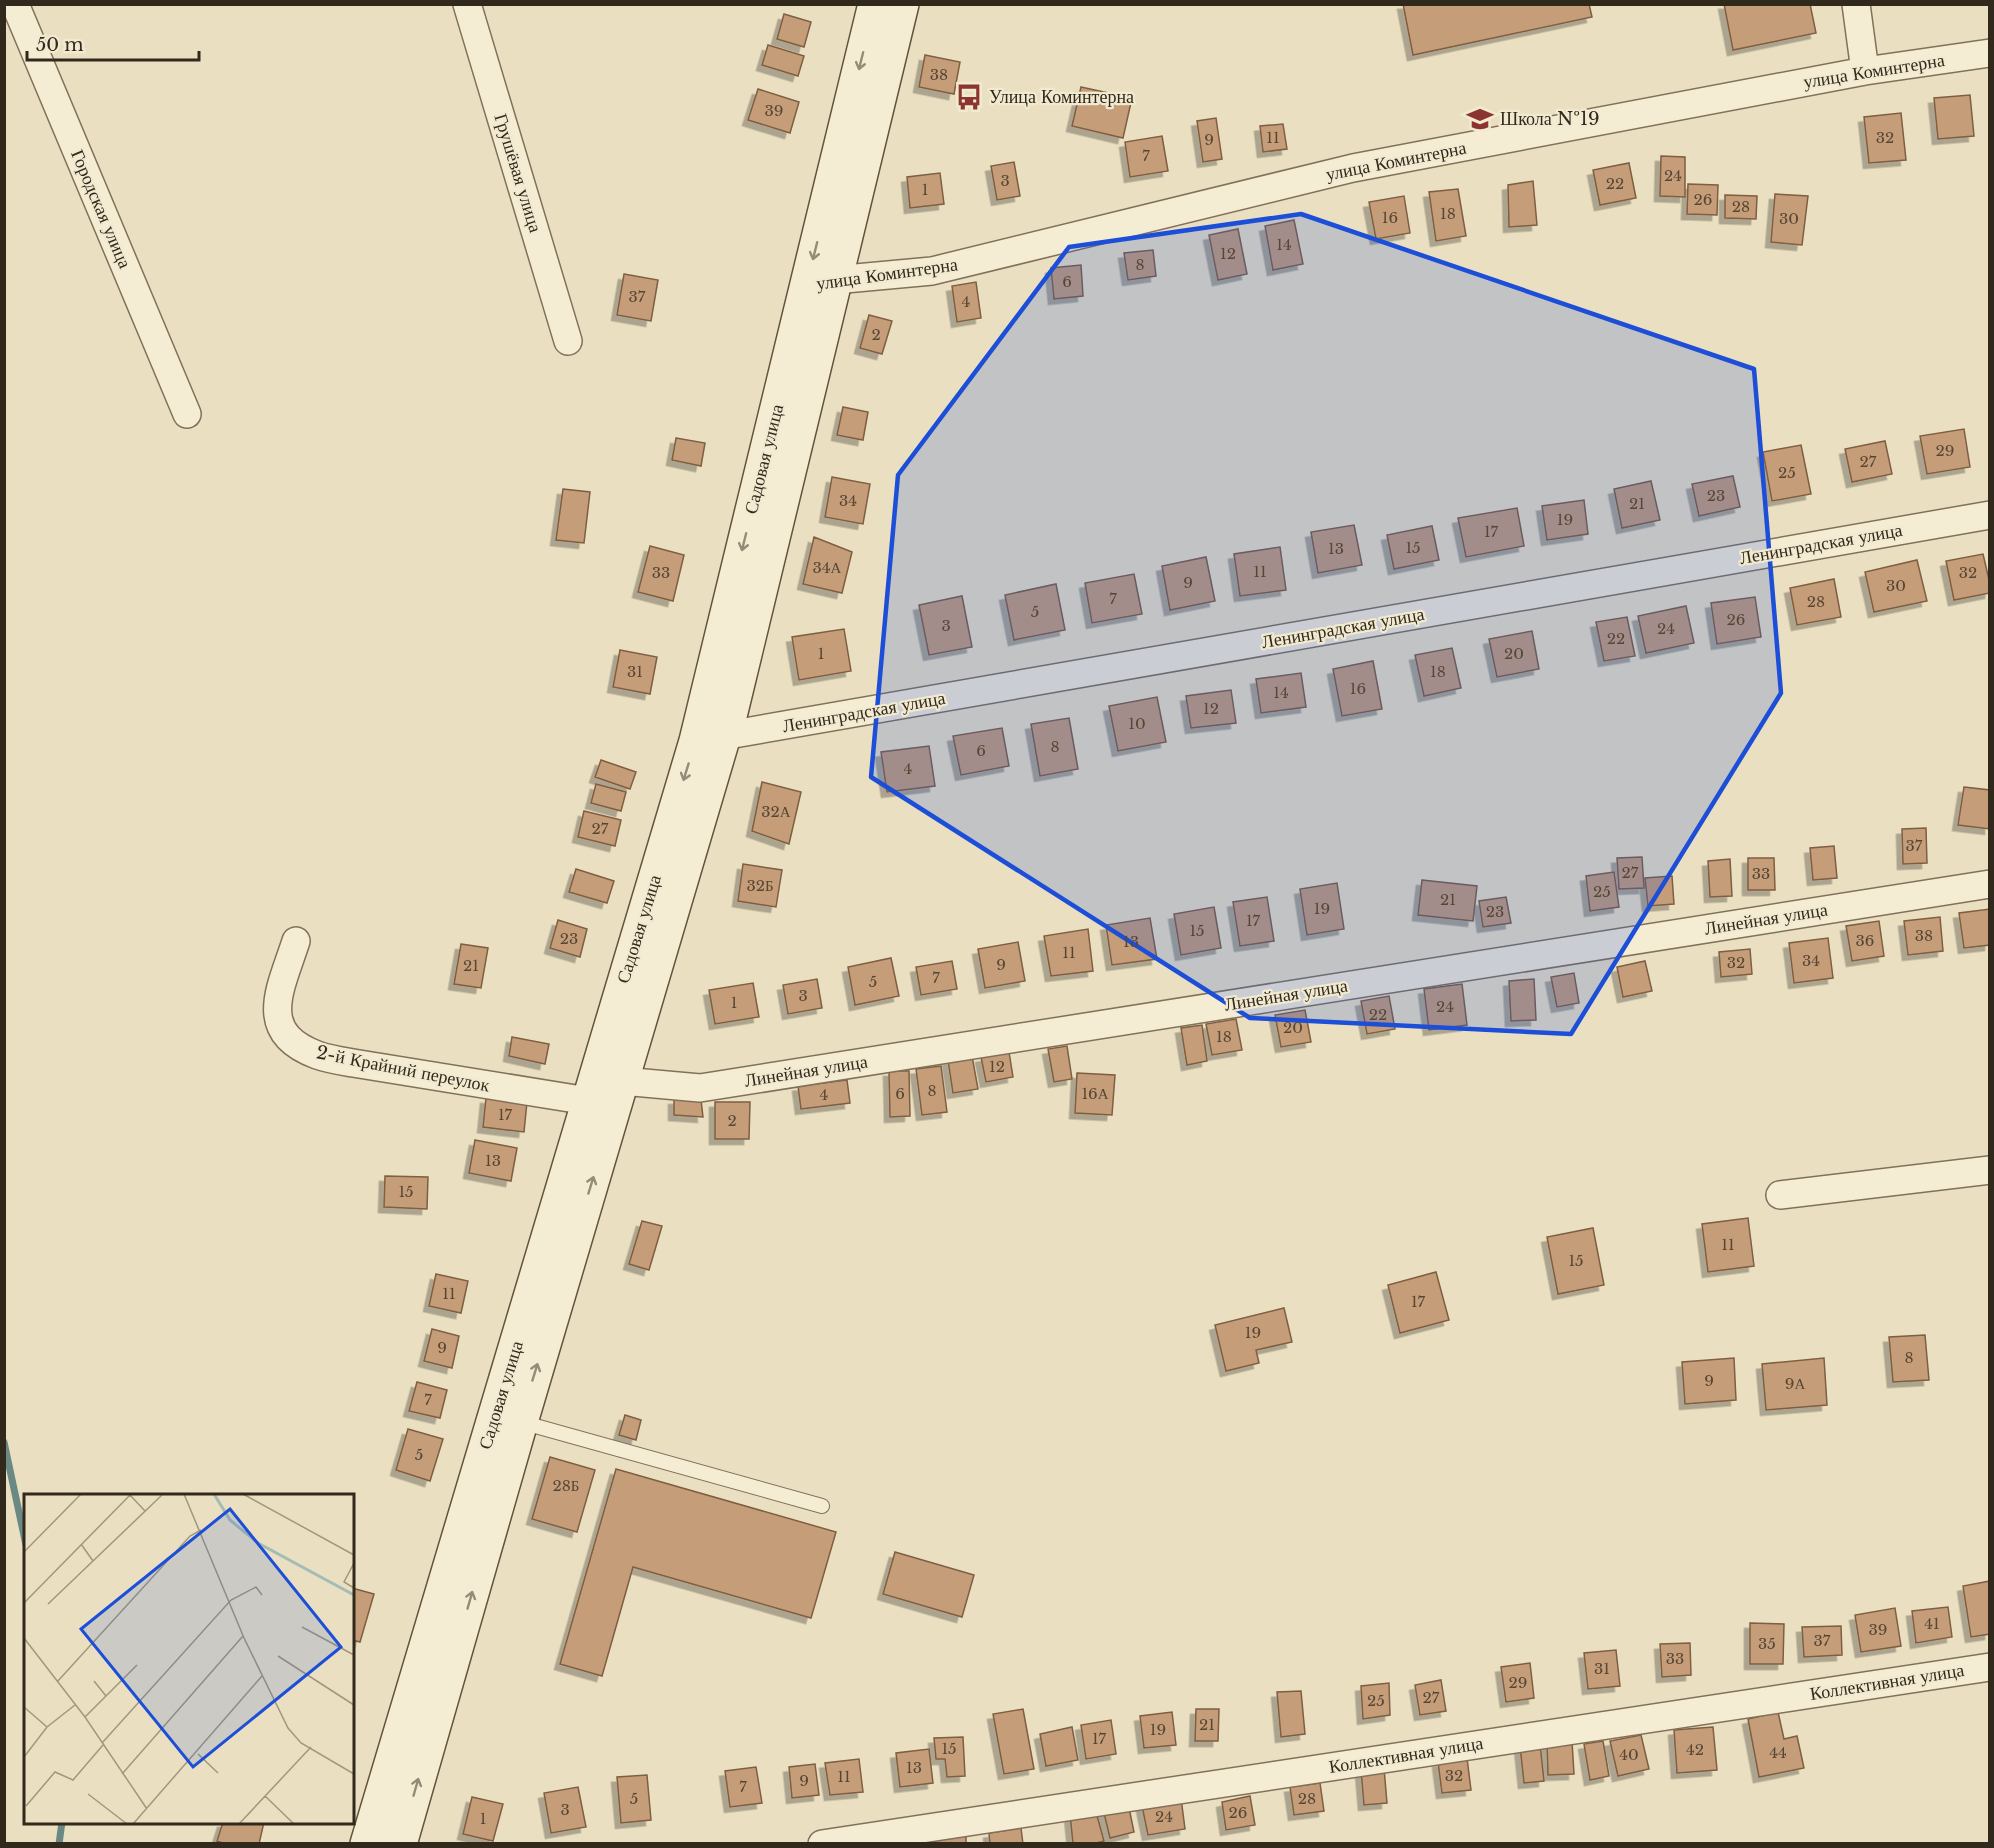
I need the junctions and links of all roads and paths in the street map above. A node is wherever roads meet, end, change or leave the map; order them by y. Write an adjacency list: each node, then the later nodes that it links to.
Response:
1 (15, 4): 10 (street, Городская улица)
2 (467, 4): 9 (street, Грушёвая улица)
3 (875, 4): 8 (street, Садовая улица, one-way to 8)
4 (902, 4): 8 (street, Садовая улица)
5 (1856, 4): 7 (street)
6 (1989, 52): 7 (street, улица Коминтерна)
7 (1864, 71): 8 (street, улица Коминтерна)
8 (820, 282): 12 (street, Садовая улица)
9 (568, 341)
10 (187, 414)
11 (1989, 515): 12 (street, Ленинградская улица)
12 (710, 739): 15 (street, Садовая улица); 16 (street, Садовая улица, one-way to 16)
13 (1989, 884): 15 (street, Линейная улица)
14 (296, 941): 16 (street, 2-й Крайний переулок)
15 (622, 1081): 16 (street); 19 (street, Садовая улица, one-way to 15)
16 (588, 1101): 22 (street, Садовая улица)
17 (1989, 1170): 18 (street)
18 (1780, 1195)
19 (520, 1422): 20 (lane); 23 (street, Садовая улица, one-way to 19)
20 (822, 1506)
21 (1989, 1667): 24 (street, Коллективная улица)
22 (368, 1844)
23 (400, 1844)
24 (822, 1844)

